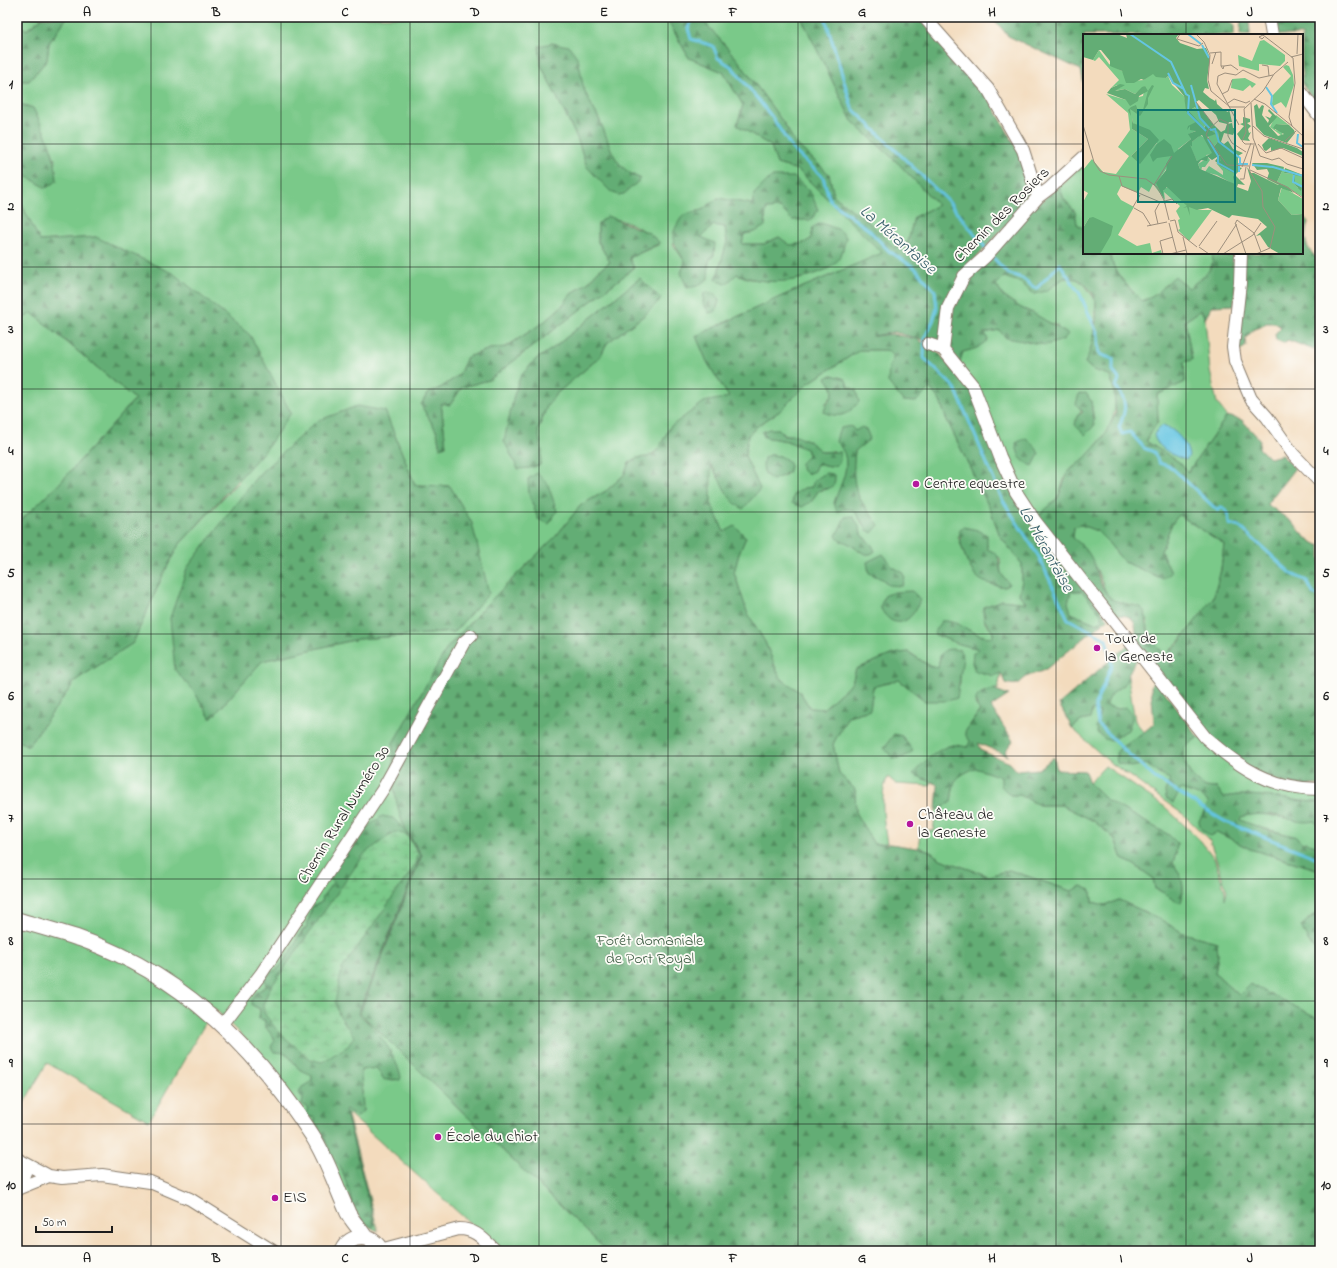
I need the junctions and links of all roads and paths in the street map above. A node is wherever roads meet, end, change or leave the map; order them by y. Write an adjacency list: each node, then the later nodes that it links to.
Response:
1 (924, 17): 7 (street)
2 (1269, 17): 3 (street)
3 (1272, 34)
4 (1303, 94): 5 (street)
5 (1320, 117)
6 (1083, 158): 7 (street, Chemin des Rosiers)
7 (1038, 198): 10 (street, Chemin des Rosiers)
8 (1241, 254): 11 (street)
9 (928, 344): 10 (street)
10 (944, 349): 13 (street)
11 (1320, 482)
12 (471, 636): 15 (street, Chemin Rural Numéro 30)
13 (1320, 788)
14 (17, 920): 15 (main road)
15 (222, 1025): 20 (main road)
16 (17, 1159): 17 (street)
17 (28, 1165): 18 (street); 19 (street)
18 (49, 1176): 19 (street); 24 (street)
19 (18, 1189)
20 (348, 1214): 21 (main road); 22 (main road)
21 (365, 1237): 22 (main road); 23 (main road)
22 (345, 1246)
23 (380, 1250): 25 (street)
24 (272, 1251)
25 (496, 1251)

